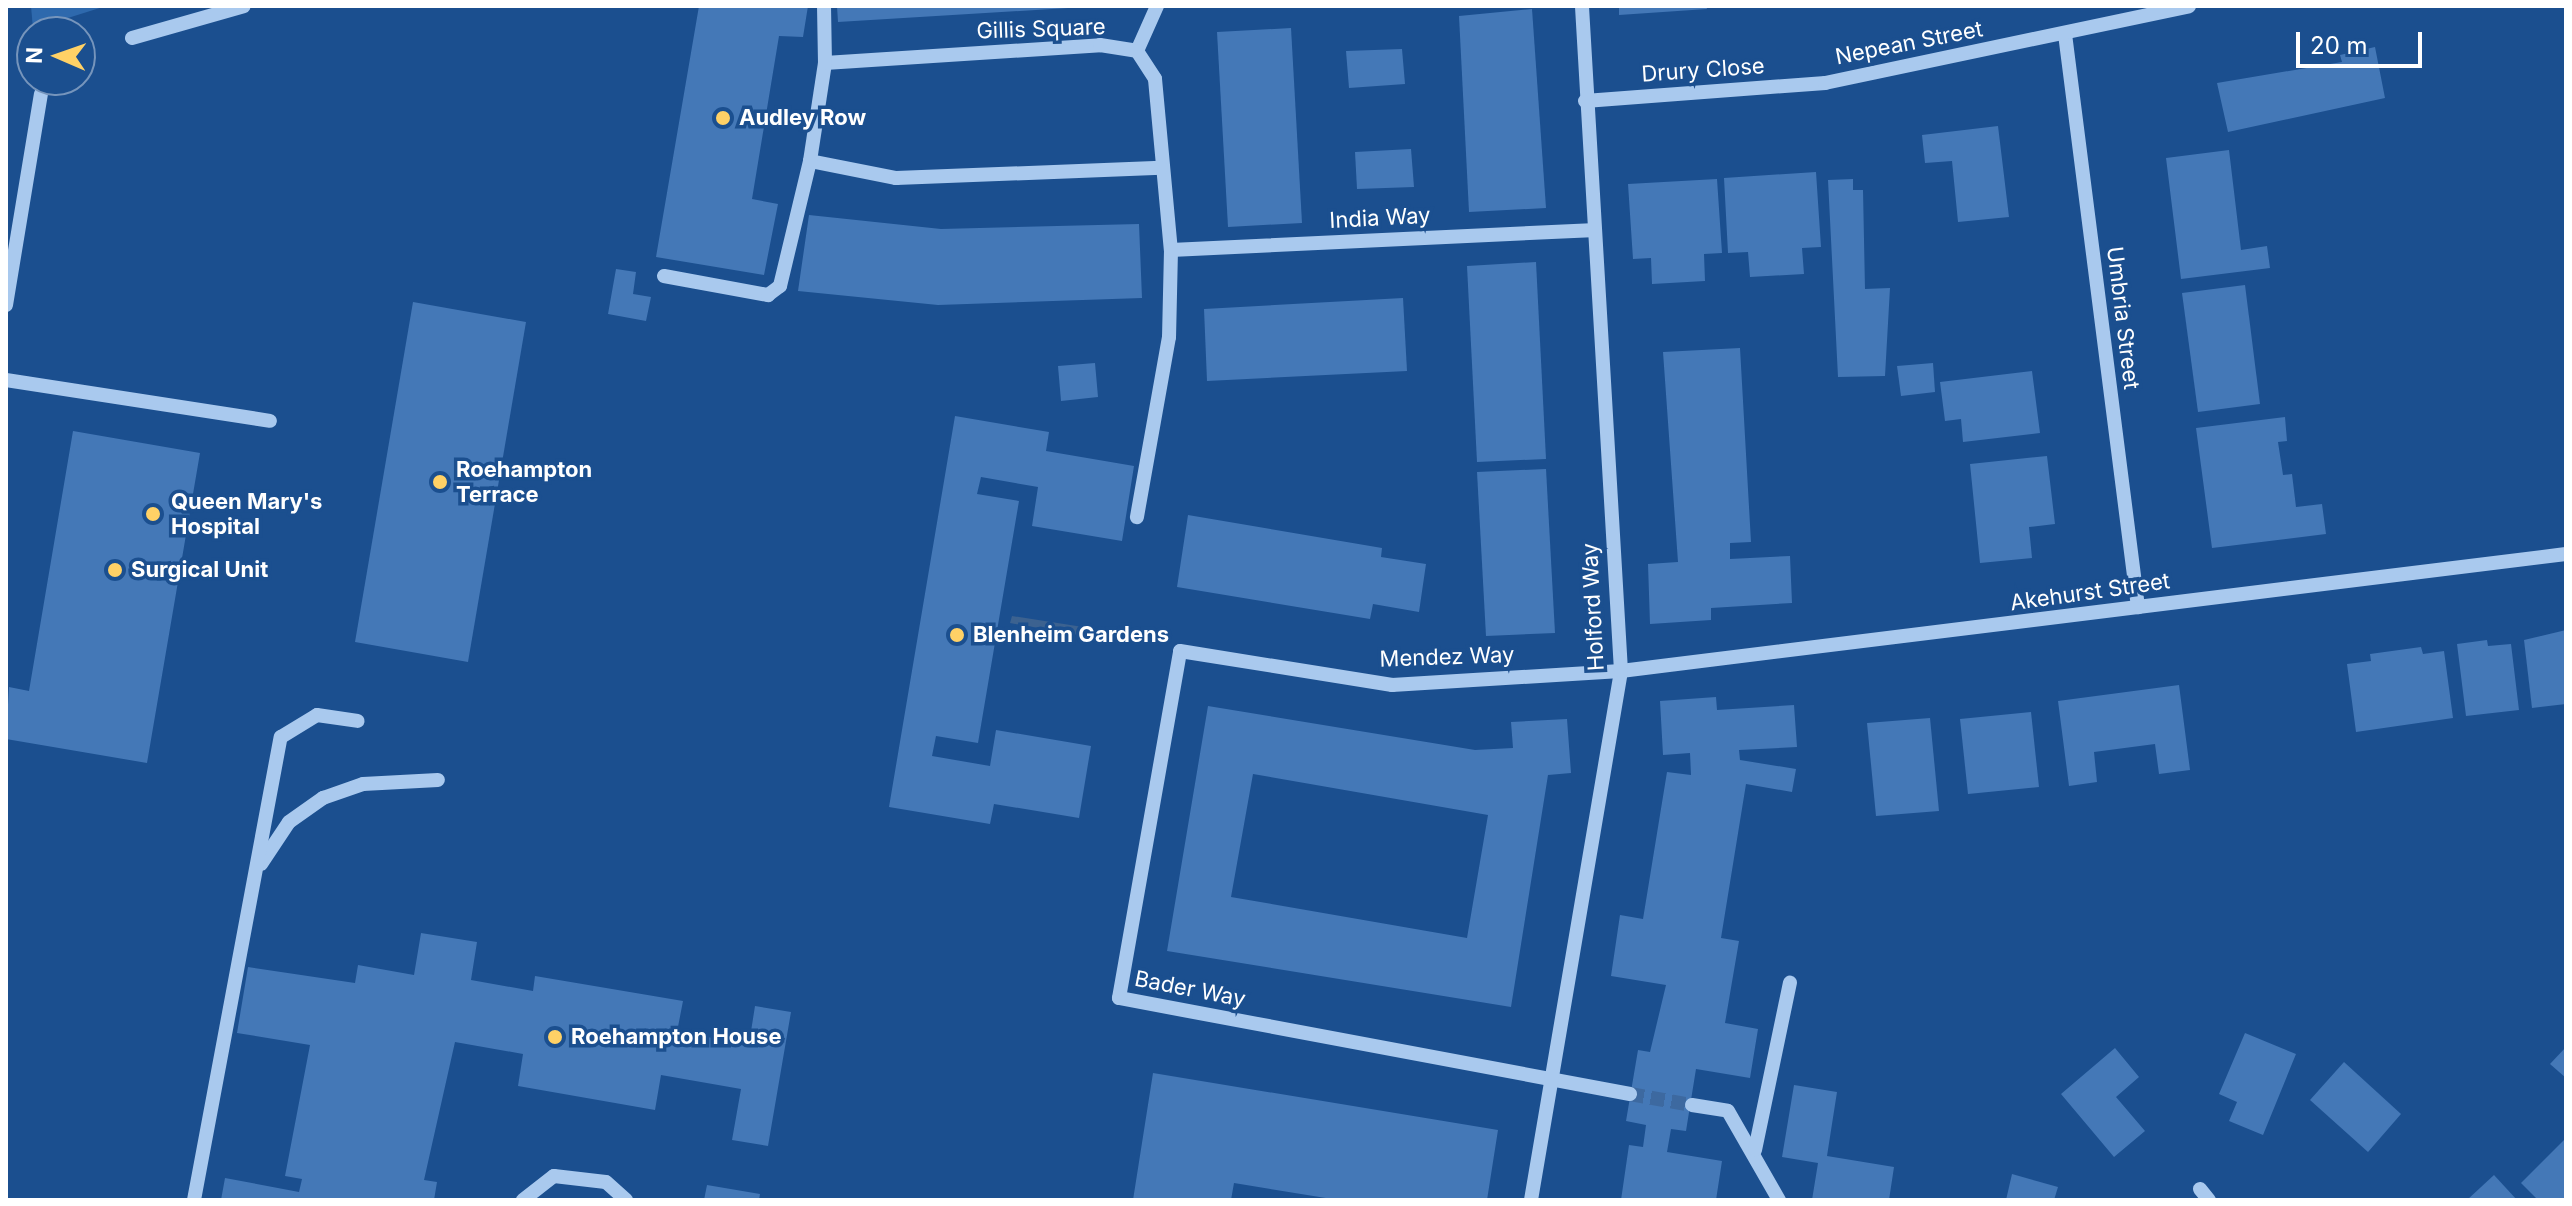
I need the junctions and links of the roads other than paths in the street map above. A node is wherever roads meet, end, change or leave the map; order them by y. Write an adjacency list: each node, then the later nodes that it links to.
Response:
1 (244, 6): 7 (street)
2 (824, 6): 9 (street)
3 (1157, 6): 8 (street)
4 (1582, 6): 12 (street, Holford Way)
5 (2189, 6): 6 (street, Nepean Street)
6 (2065, 34): 10 (street, Nepean Street); 24 (street, Umbria Street)
7 (132, 38)
8 (1137, 51): 9 (street, Gillis Square); 14 (street)
9 (825, 63): 13 (street)
10 (1825, 83): 12 (street, Drury Close)
11 (41, 96): 15 (street)
12 (1585, 101): 16 (street, Holford Way)
13 (810, 161): 14 (street); 18 (street)
14 (1161, 168): 17 (street)
15 (14, 215): 19 (street)
16 (1591, 230): 17 (street, India Way); 26 (street, Holford Way)
17 (1171, 250): 22 (street)
18 (664, 276)
19 (6, 305)
20 (6, 380): 21 (street)
21 (270, 421)
22 (1137, 517)
23 (2566, 554): 24 (street, Akehurst Street)
24 (2138, 607): 26 (street, Akehurst Street)
25 (1180, 651): 26 (street, Mendez Way); 31 (street, Bader Way)
26 (1621, 671): 31 (street, Holford Way)
27 (358, 721): 29 (street)
28 (438, 780): 29 (street)
29 (256, 870): 35 (street)
30 (1790, 983): 34 (street)
31 (1551, 1080): 32 (street); 38 (street, Holford Way)
32 (1630, 1094)
33 (1692, 1105): 34 (street)
34 (1755, 1150): 39 (street)
35 (194, 1200)
36 (523, 1200): 37 (street)
37 (626, 1200)
38 (1531, 1200)
39 (1779, 1200)

